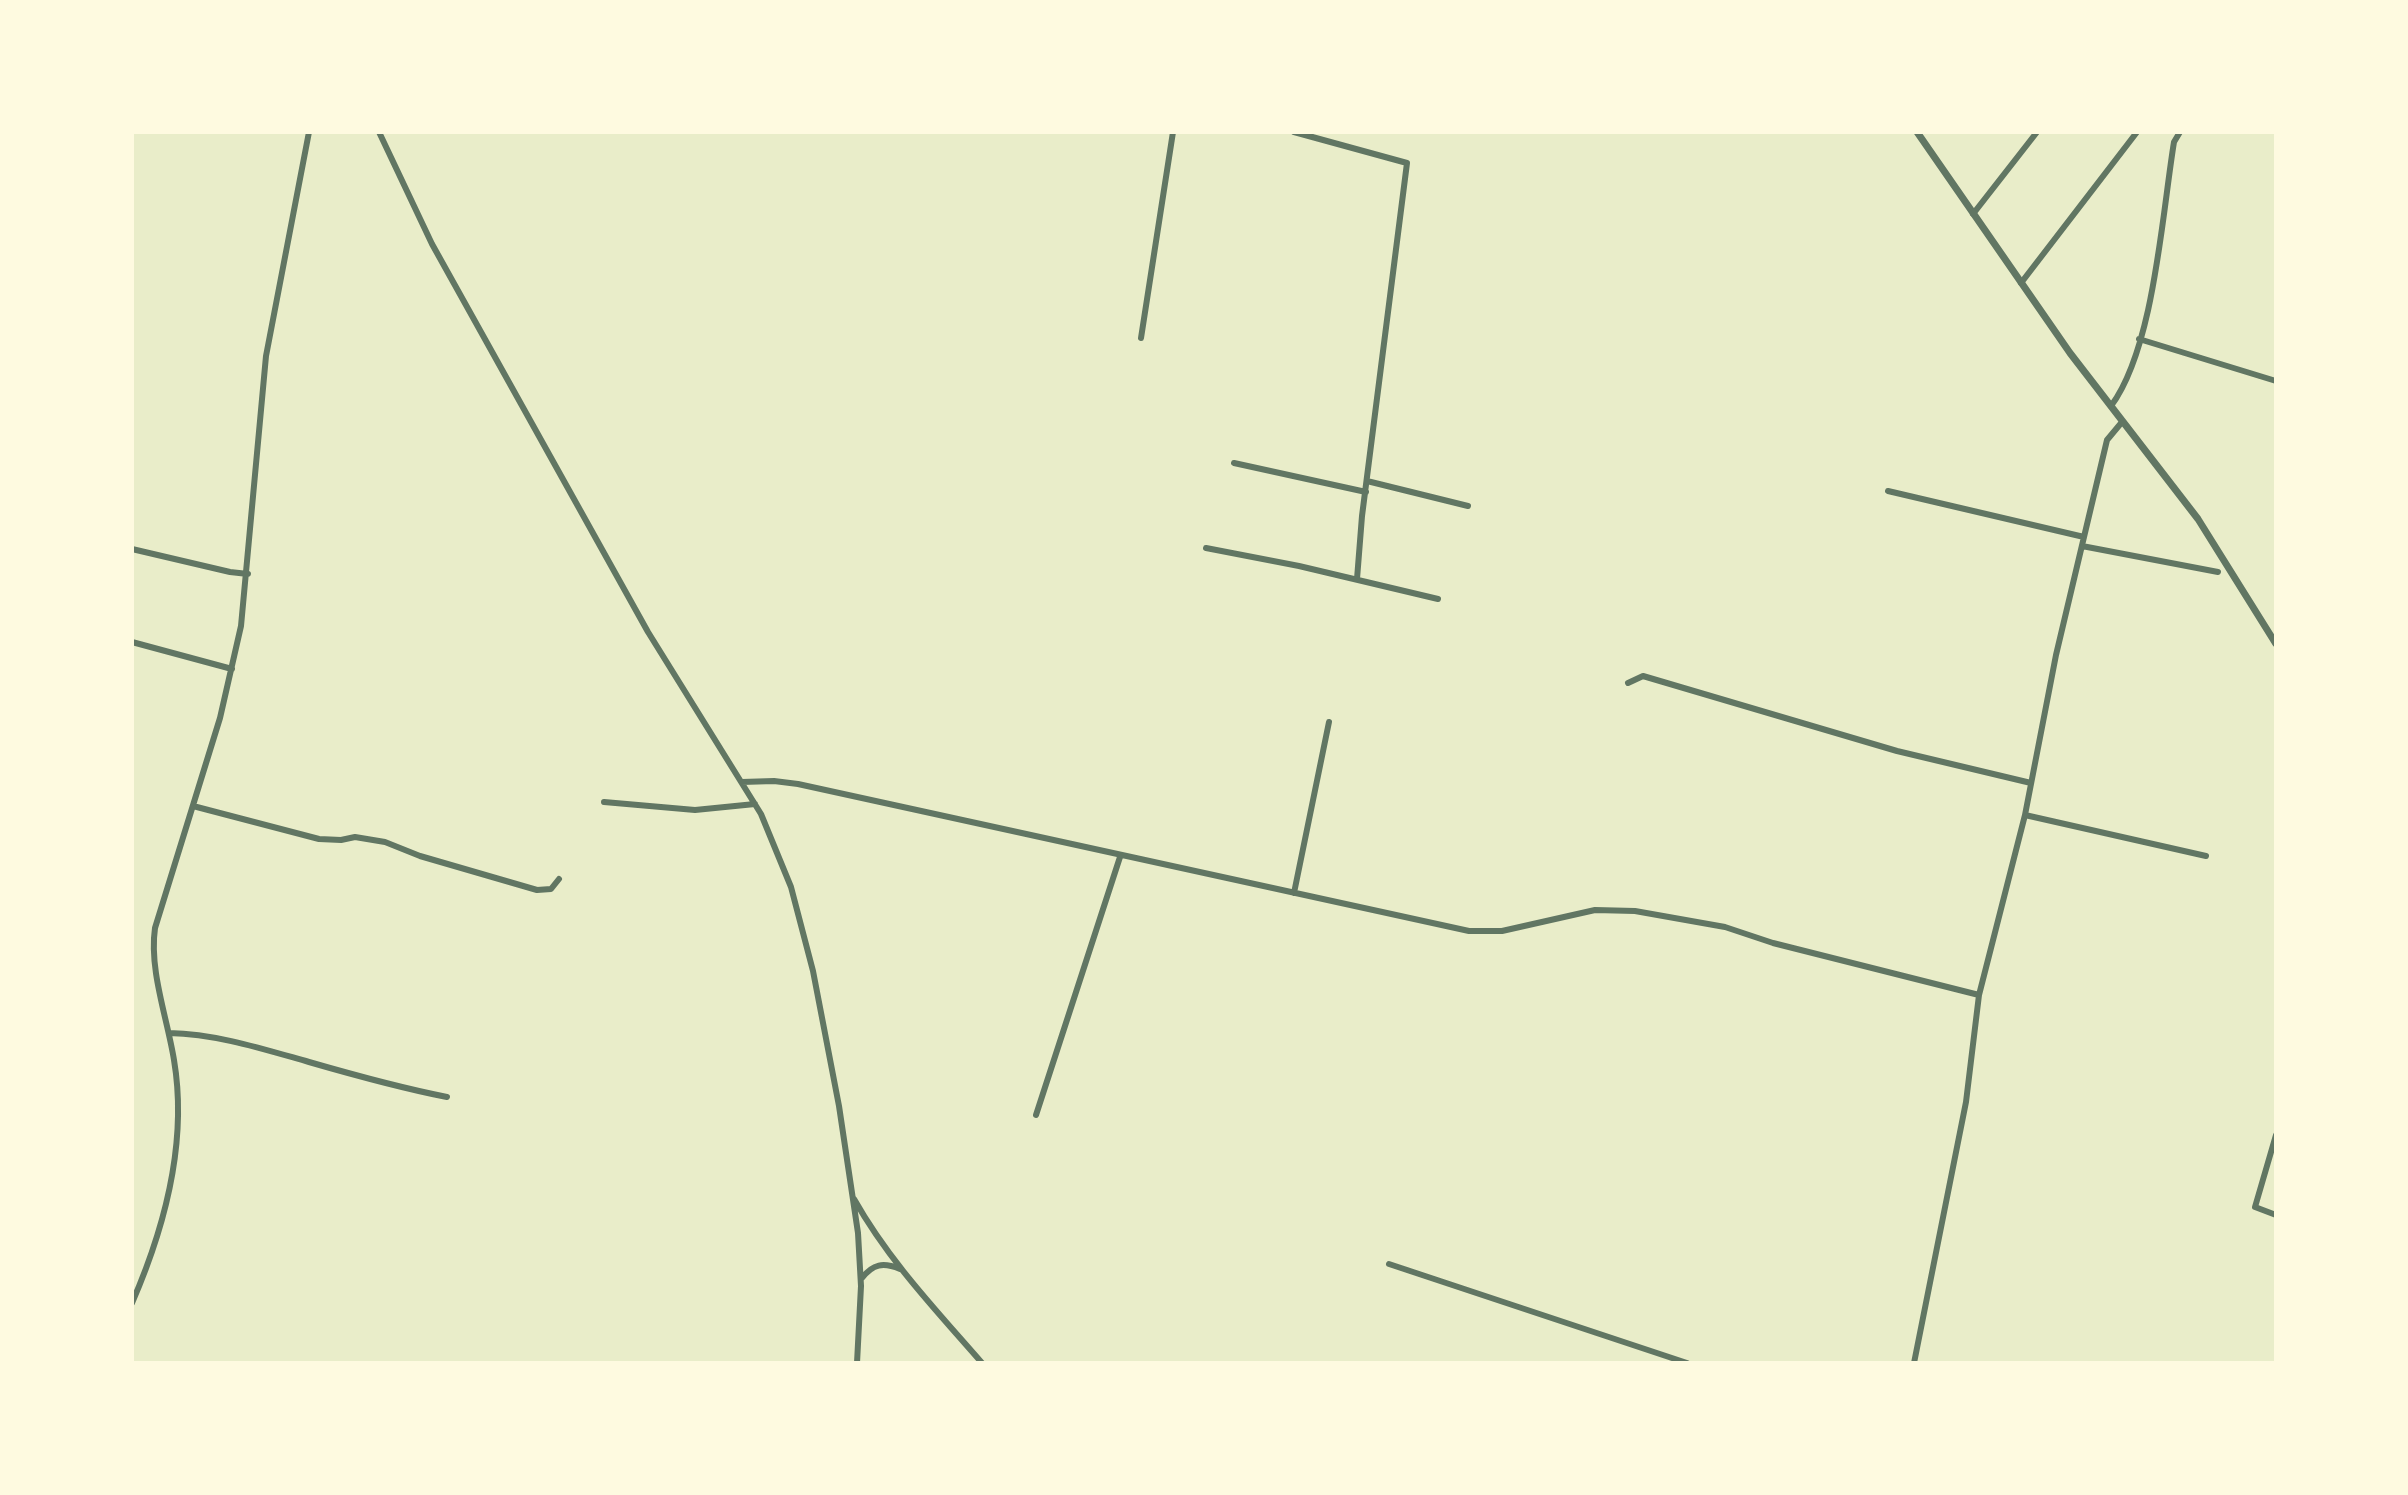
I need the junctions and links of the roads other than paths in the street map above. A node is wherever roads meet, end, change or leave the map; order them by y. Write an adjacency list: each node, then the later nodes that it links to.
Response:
1 (309, 132): 26 (street)
2 (379, 132): 34 (street)
3 (1173, 132): 11 (street)
4 (1294, 132): 17 (street)
5 (1917, 132): 9 (street)
6 (2037, 132): 9 (street)
7 (2137, 132): 10 (street)
8 (2180, 132): 12 (street)
9 (1973, 214): 10 (street)
10 (2021, 283): 14 (street)
11 (1141, 338)
12 (2139, 339): 13 (street); 14 (street)
13 (2276, 381)
14 (2111, 406): 15 (street)
15 (2122, 422): 21 (street); 30 (street)
16 (1234, 463): 19 (street)
17 (1367, 481): 19 (street); 20 (street)
18 (1888, 491): 21 (street)
19 (1366, 492): 27 (street)
20 (1468, 506)
21 (2084, 537): 22 (street)
22 (2082, 546): 25 (street); 35 (street)
23 (1206, 548): 27 (street)
24 (132, 549): 26 (street)
25 (2218, 572)
26 (248, 574): 31 (street)
27 (1357, 579): 28 (street)
28 (1438, 599)
29 (132, 642): 31 (street)
30 (2276, 644)
31 (232, 669): 38 (street)
32 (1628, 683): 35 (street)
33 (1329, 722): 43 (street)
34 (742, 782): 37 (street); 41 (street)
35 (2031, 783): 39 (street)
36 (604, 802): 37 (street)
37 (755, 804): 49 (street)
38 (193, 806): 42 (street); 45 (street)
39 (2025, 815): 40 (street); 44 (street)
40 (2206, 856)
41 (1120, 857): 43 (street); 47 (street)
42 (559, 879)
43 (1294, 893): 44 (street)
44 (1979, 995): 58 (street)
45 (169, 1033): 46 (street); 54 (street)
46 (447, 1097)
47 (1036, 1115)
48 (2276, 1135): 50 (street)
49 (853, 1196): 52 (street); 53 (street)
50 (2276, 1215)
51 (1389, 1264): 57 (street)
52 (900, 1269): 53 (street); 56 (street)
53 (860, 1280): 55 (street)
54 (132, 1303)
55 (857, 1363)
56 (982, 1363)
57 (1687, 1363)
58 (1914, 1363)

